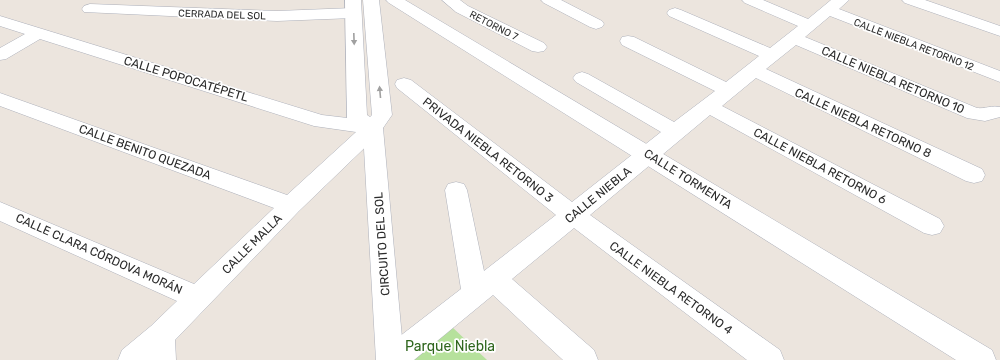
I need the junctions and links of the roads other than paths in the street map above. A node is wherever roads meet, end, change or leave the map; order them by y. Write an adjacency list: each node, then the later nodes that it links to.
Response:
1 (371, 0): 28 (street, one-way to 1)
2 (394, 0): 30 (street, CALLE TORMENTA)
3 (450, 0): 17 (street, RETORNO 7)
4 (549, 0): 12 (street)
5 (750, 0): 13 (street, CALLE NIEBLA RETORNO 10)
6 (910, 0): 14 (street)
7 (834, 5): 13 (street, CALLE NIEBLA); 22 (street, CALLE NIEBLA RETORNO 12)
8 (353, 6): 9 (street, CERRADA DEL SOL); 28 (street, one-way to 28)
9 (90, 9)
10 (675, 13): 19 (street)
11 (0, 21): 15 (street, CALLE POPOCATÉPETL)
12 (596, 24)
13 (801, 31): 19 (street, CALLE NIEBLA); 27 (street, CALLE NIEBLA RETORNO 10)
14 (1000, 31)
15 (39, 33): 18 (street); 28 (street, CALLE POPOCATÉPETL)
16 (628, 41): 24 (street)
17 (538, 47)
18 (0, 55)
19 (771, 55): 20 (street, CALLE NIEBLA)
20 (753, 70): 24 (street, CALLE NIEBLA); 31 (street, CALLE NIEBLA RETORNO 8)
21 (582, 78): 29 (street)
22 (1000, 78)
23 (404, 84): 35 (street, PRIVADA NIEBLA RETORNO 3)
24 (728, 90): 26 (street, CALLE NIEBLA)
25 (0, 99): 33 (street, CALLE BENITO QUEZADA)
26 (708, 106): 29 (street, CALLE NIEBLA); 36 (street, CALLE NIEBLA RETORNO 6)
27 (994, 112)
28 (373, 128): 33 (street, CALLE MALLA); 41 (street, CIRCUITO DEL SOL)
29 (676, 132): 30 (street, CALLE NIEBLA)
30 (648, 154): 35 (street, CALLE NIEBLA); 44 (street, CALLE TORMENTA)
31 (974, 175)
32 (456, 190): 37 (street)
33 (291, 205): 38 (street, CALLE MALLA)
34 (0, 211): 38 (street, CALLE CLARA CÓRDOVA MORÁN)
35 (572, 215): 37 (street, CALLE NIEBLA); 43 (street, CALLE NIEBLA RETORNO 4)
36 (932, 226)
37 (484, 286): 41 (street, CALLE NIEBLA); 42 (street)
38 (198, 298): 39 (street, CALLE MALLA)
39 (161, 347): 40 (street, CALLE MALLA)
40 (132, 360)
41 (391, 360)
42 (584, 360)
43 (770, 360)
44 (982, 360)

